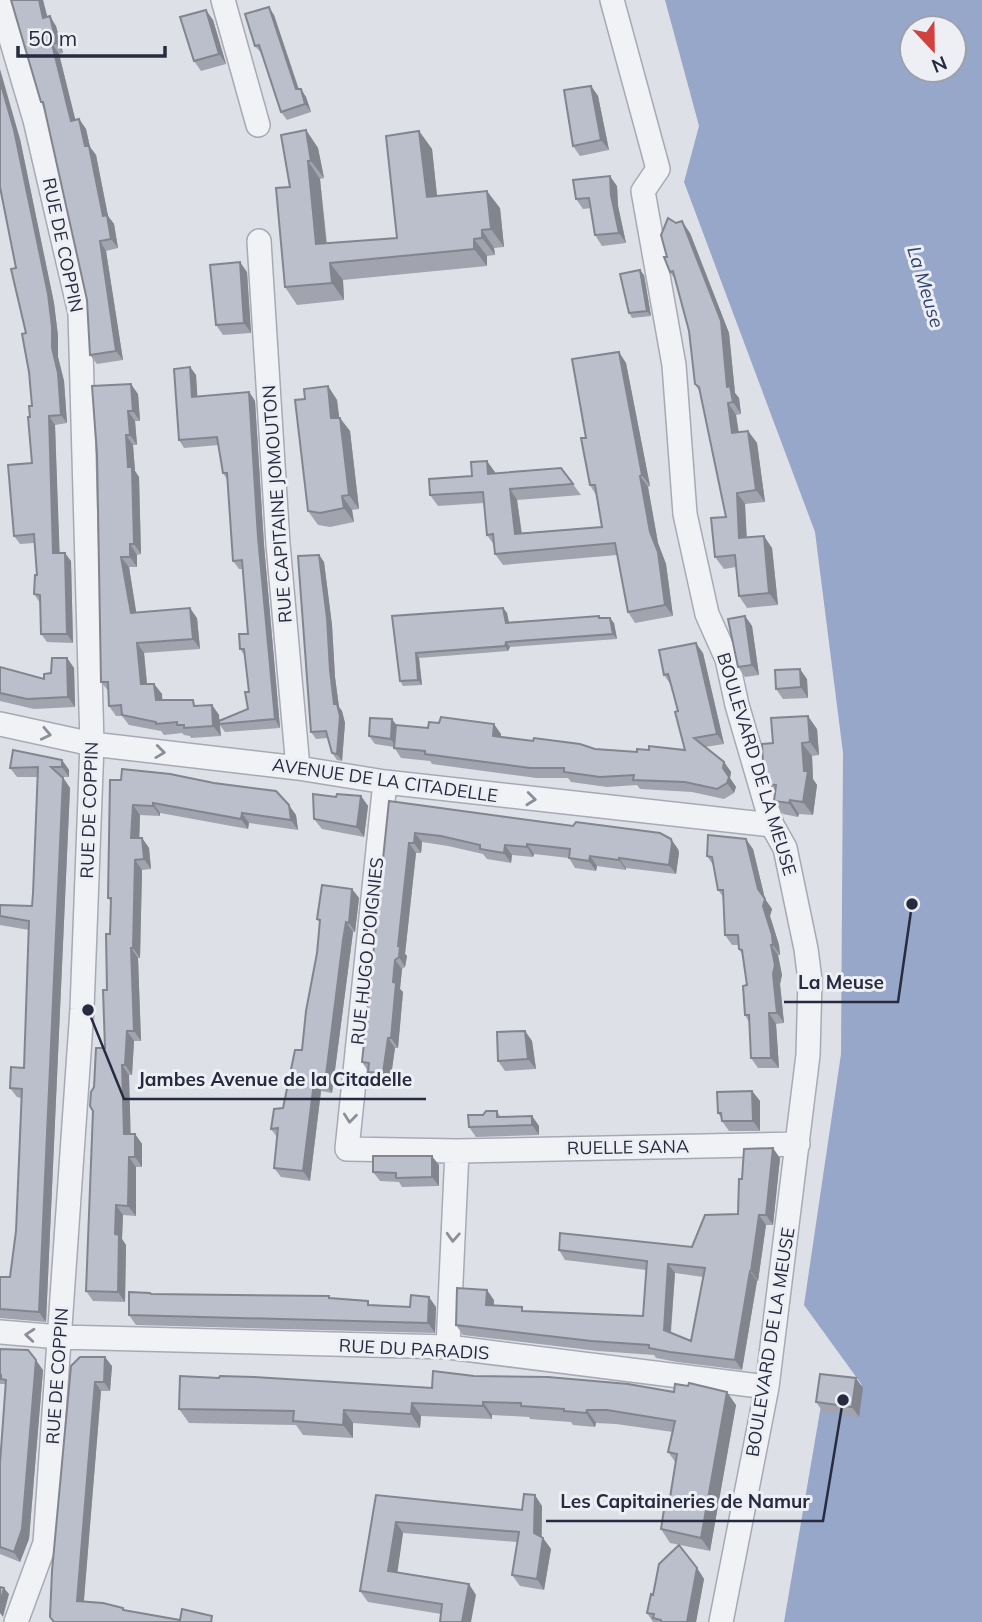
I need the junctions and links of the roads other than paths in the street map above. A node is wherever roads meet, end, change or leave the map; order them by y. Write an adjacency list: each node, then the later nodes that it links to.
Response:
1 (223, 0): 4 (street)
2 (612, 0): 10 (street, BOULEVARD DE LA MEUSE)
3 (0, 2): 7 (street, RUE DE COPPIN)
4 (258, 125)
5 (259, 241): 8 (street, RUE CAPITAINE JOMOUTON)
6 (0, 724): 7 (street, AVENUE DE LA CITADELLE, one-way to 7)
7 (92, 744): 8 (street, AVENUE DE LA CITADELLE, one-way to 8); 14 (street, RUE DE COPPIN)
8 (298, 768): 9 (street, AVENUE DE LA CITADELLE)
9 (385, 782): 10 (street, AVENUE DE LA CITADELLE, one-way to 10); 12 (street, RUE HUGO D'OIGNIES, one-way to 12)
10 (772, 825): 11 (street, BOULEVARD DE LA MEUSE)
11 (798, 1144): 12 (street, RUELLE SANA); 16 (street, BOULEVARD DE LA MEUSE)
12 (457, 1151): 15 (street, one-way to 15)
13 (0, 1332): 14 (street, RUE DU PARADIS, one-way to 13)
14 (60, 1337): 15 (street, RUE DU PARADIS); 17 (street, RUE DE COPPIN)
15 (448, 1347): 16 (street, RUE DU PARADIS)
16 (767, 1387): 18 (street, BOULEVARD DE LA MEUSE)
17 (16, 1622)
18 (721, 1622)

